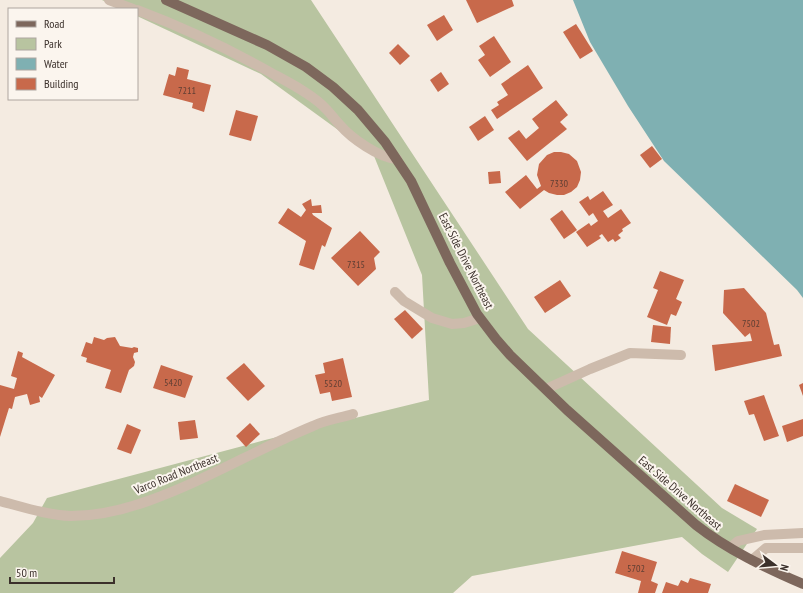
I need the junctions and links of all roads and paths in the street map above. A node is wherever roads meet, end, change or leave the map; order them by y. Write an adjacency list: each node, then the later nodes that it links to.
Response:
1 (109, 0): 3 (street)
2 (166, 0): 5 (main road, East Side Drive Northeast)
3 (130, 8)
4 (138, 10): 5 (street)
5 (397, 159): 7 (main road, East Side Drive Northeast)
6 (395, 292): 7 (street)
7 (480, 318): 9 (main road, East Side Drive Northeast)
8 (681, 355): 9 (street)
9 (546, 390): 13 (main road, East Side Drive Northeast)
10 (353, 414): 11 (street, Varco Road Northeast)
11 (0, 501)
12 (803, 533): 13 (street)
13 (730, 548): 15 (main road, East Side Drive Northeast)
14 (803, 548): 15 (street)
15 (752, 560): 16 (main road, East Side Drive Northeast)
16 (803, 584)

